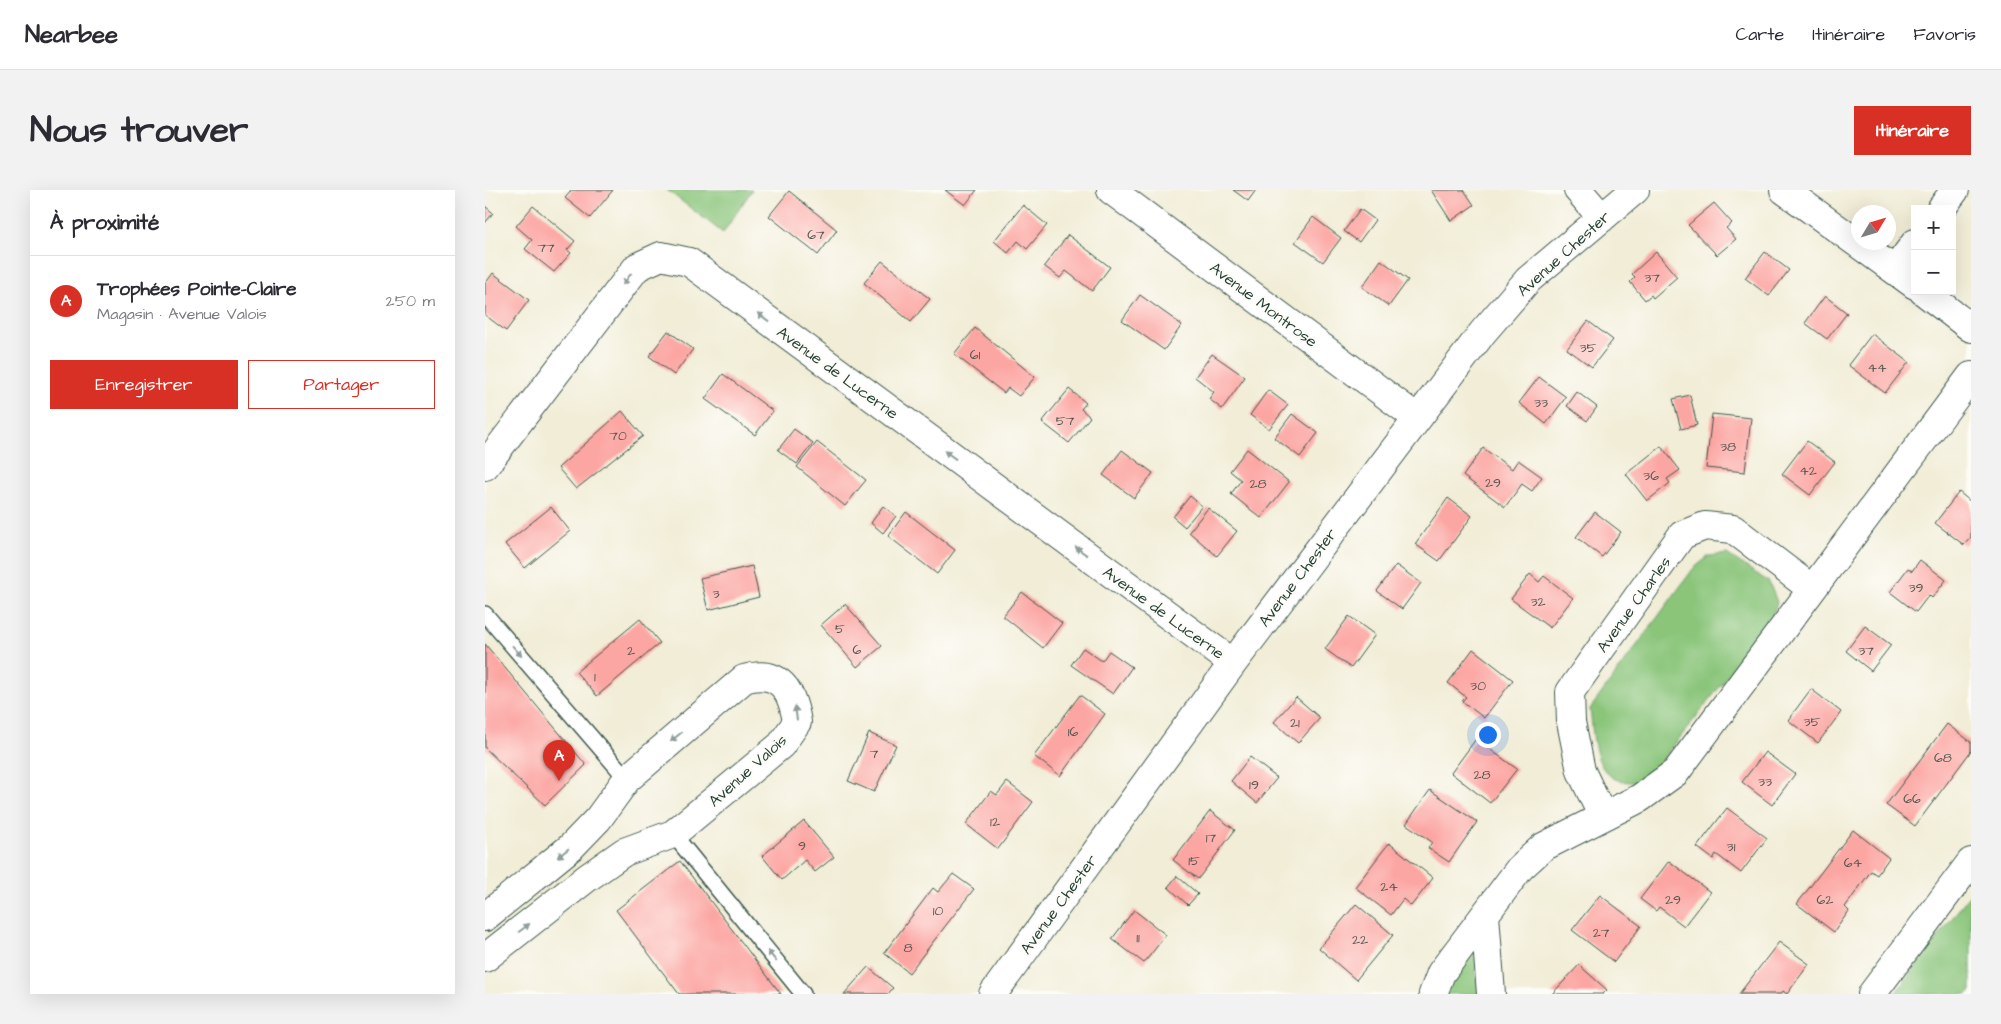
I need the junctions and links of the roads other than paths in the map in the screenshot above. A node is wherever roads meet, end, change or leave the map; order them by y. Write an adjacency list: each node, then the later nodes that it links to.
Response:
1 (1111, 190): 13 (street, Avenue Montrose)
2 (1578, 190): 7 (street)
3 (1635, 190): 7 (street, Avenue Chester)
4 (1783, 190): 9 (street)
5 (1955, 190): 6 (street)
6 (1944, 205)
7 (1602, 218): 13 (street, Avenue Chester)
8 (1913, 250): 9 (street)
9 (1905, 278)
10 (1928, 295): 11 (street)
11 (1971, 328)
12 (1971, 376): 15 (street)
13 (1417, 418): 17 (street, Avenue Chester)
14 (485, 466): 17 (street, Avenue de Lucerne, one-way to 14)
15 (1812, 589): 19 (street); 19 (street, Avenue Charles)
16 (485, 614): 18 (lane, one-way to 18)
17 (1233, 663): 26 (street, Avenue Chester)
18 (627, 779): 20 (street, Avenue Valois, one-way to 18); 23 (street, Avenue Valois, one-way to 23)
19 (1602, 816): 22 (street)
20 (673, 834): 24 (street, Avenue Valois, one-way to 20); 25 (lane, one-way to 20)
21 (1971, 862): 29 (street)
22 (1485, 915): 27 (street); 28 (street)
23 (485, 917)
24 (485, 958)
25 (803, 994)
26 (993, 994)
27 (1433, 994)
28 (1491, 994)
29 (1872, 994)

